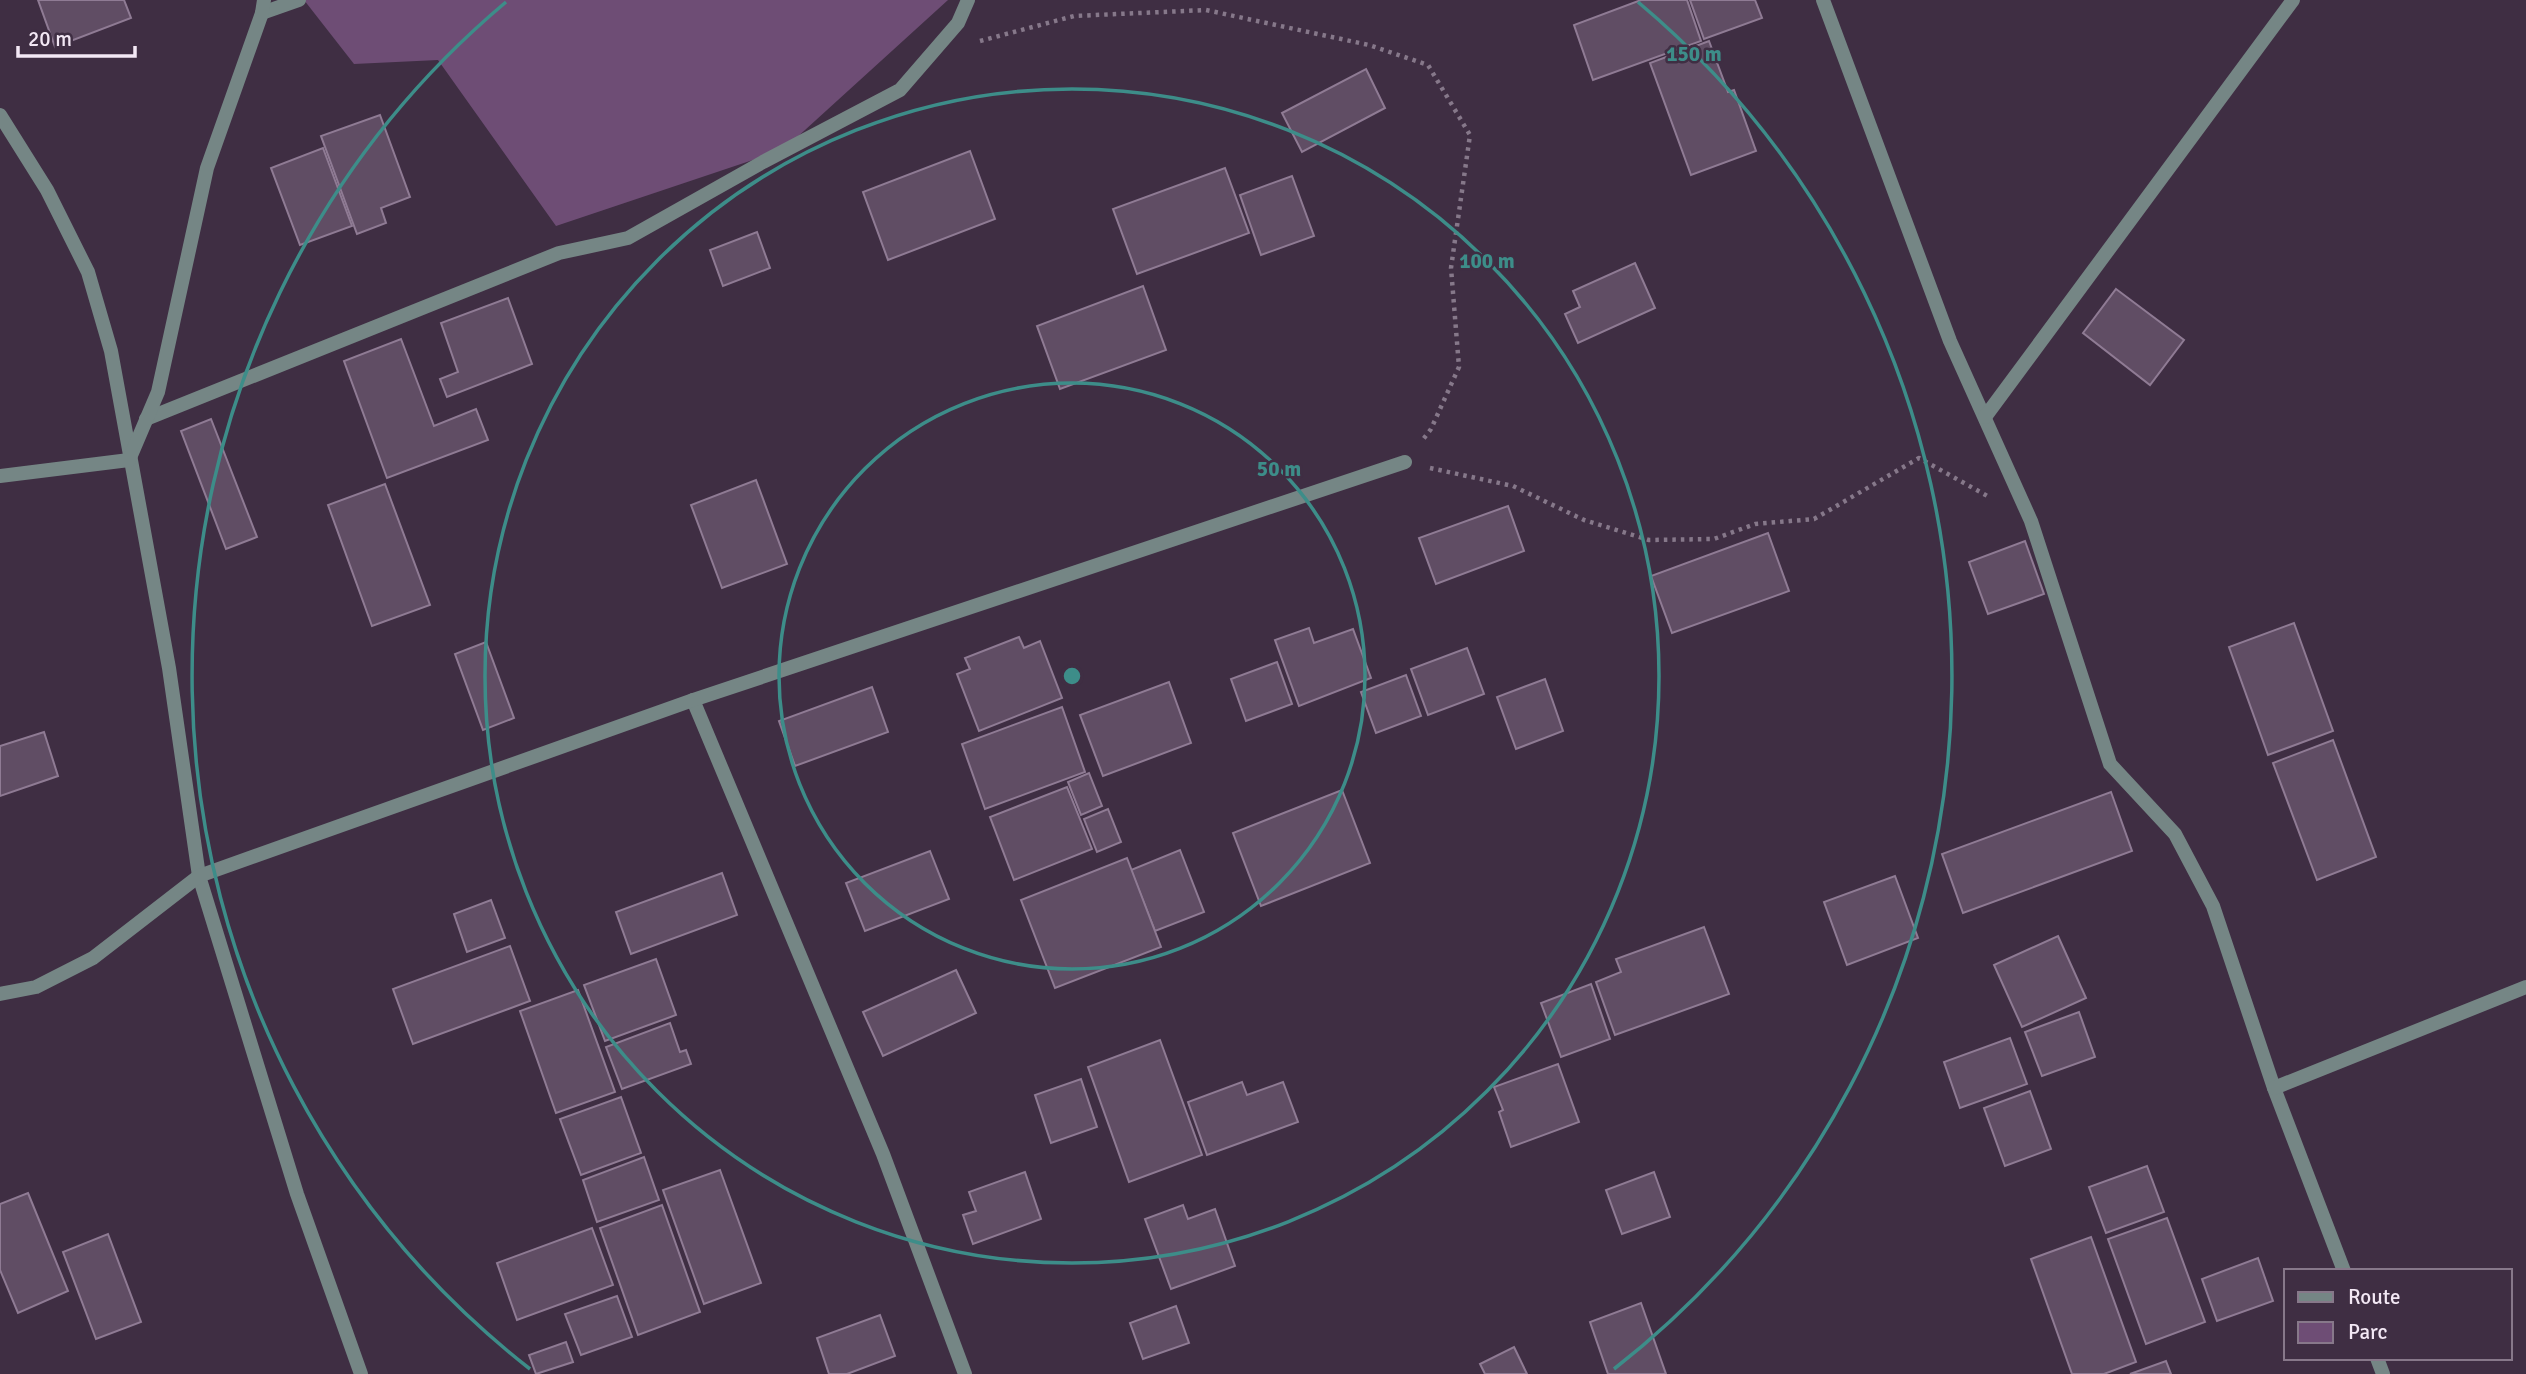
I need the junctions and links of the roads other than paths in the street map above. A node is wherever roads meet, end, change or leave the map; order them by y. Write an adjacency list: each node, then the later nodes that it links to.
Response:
1 (299, 0): 5 (street)
2 (968, 0): 8 (street)
3 (1823, 0): 7 (street)
4 (2293, 0): 7 (street)
5 (263, 7): 8 (street)
6 (0, 115): 9 (street)
7 (1984, 417): 16 (street)
8 (146, 419): 9 (street)
9 (129, 460): 11 (street); 13 (street)
10 (1405, 462): 12 (street)
11 (0, 476)
12 (692, 700): 13 (street); 19 (street)
13 (198, 876): 15 (street); 18 (street)
14 (2526, 987): 16 (street)
15 (0, 994)
16 (2274, 1088): 17 (street)
17 (2343, 1269)
18 (361, 1374)
19 (965, 1374)

